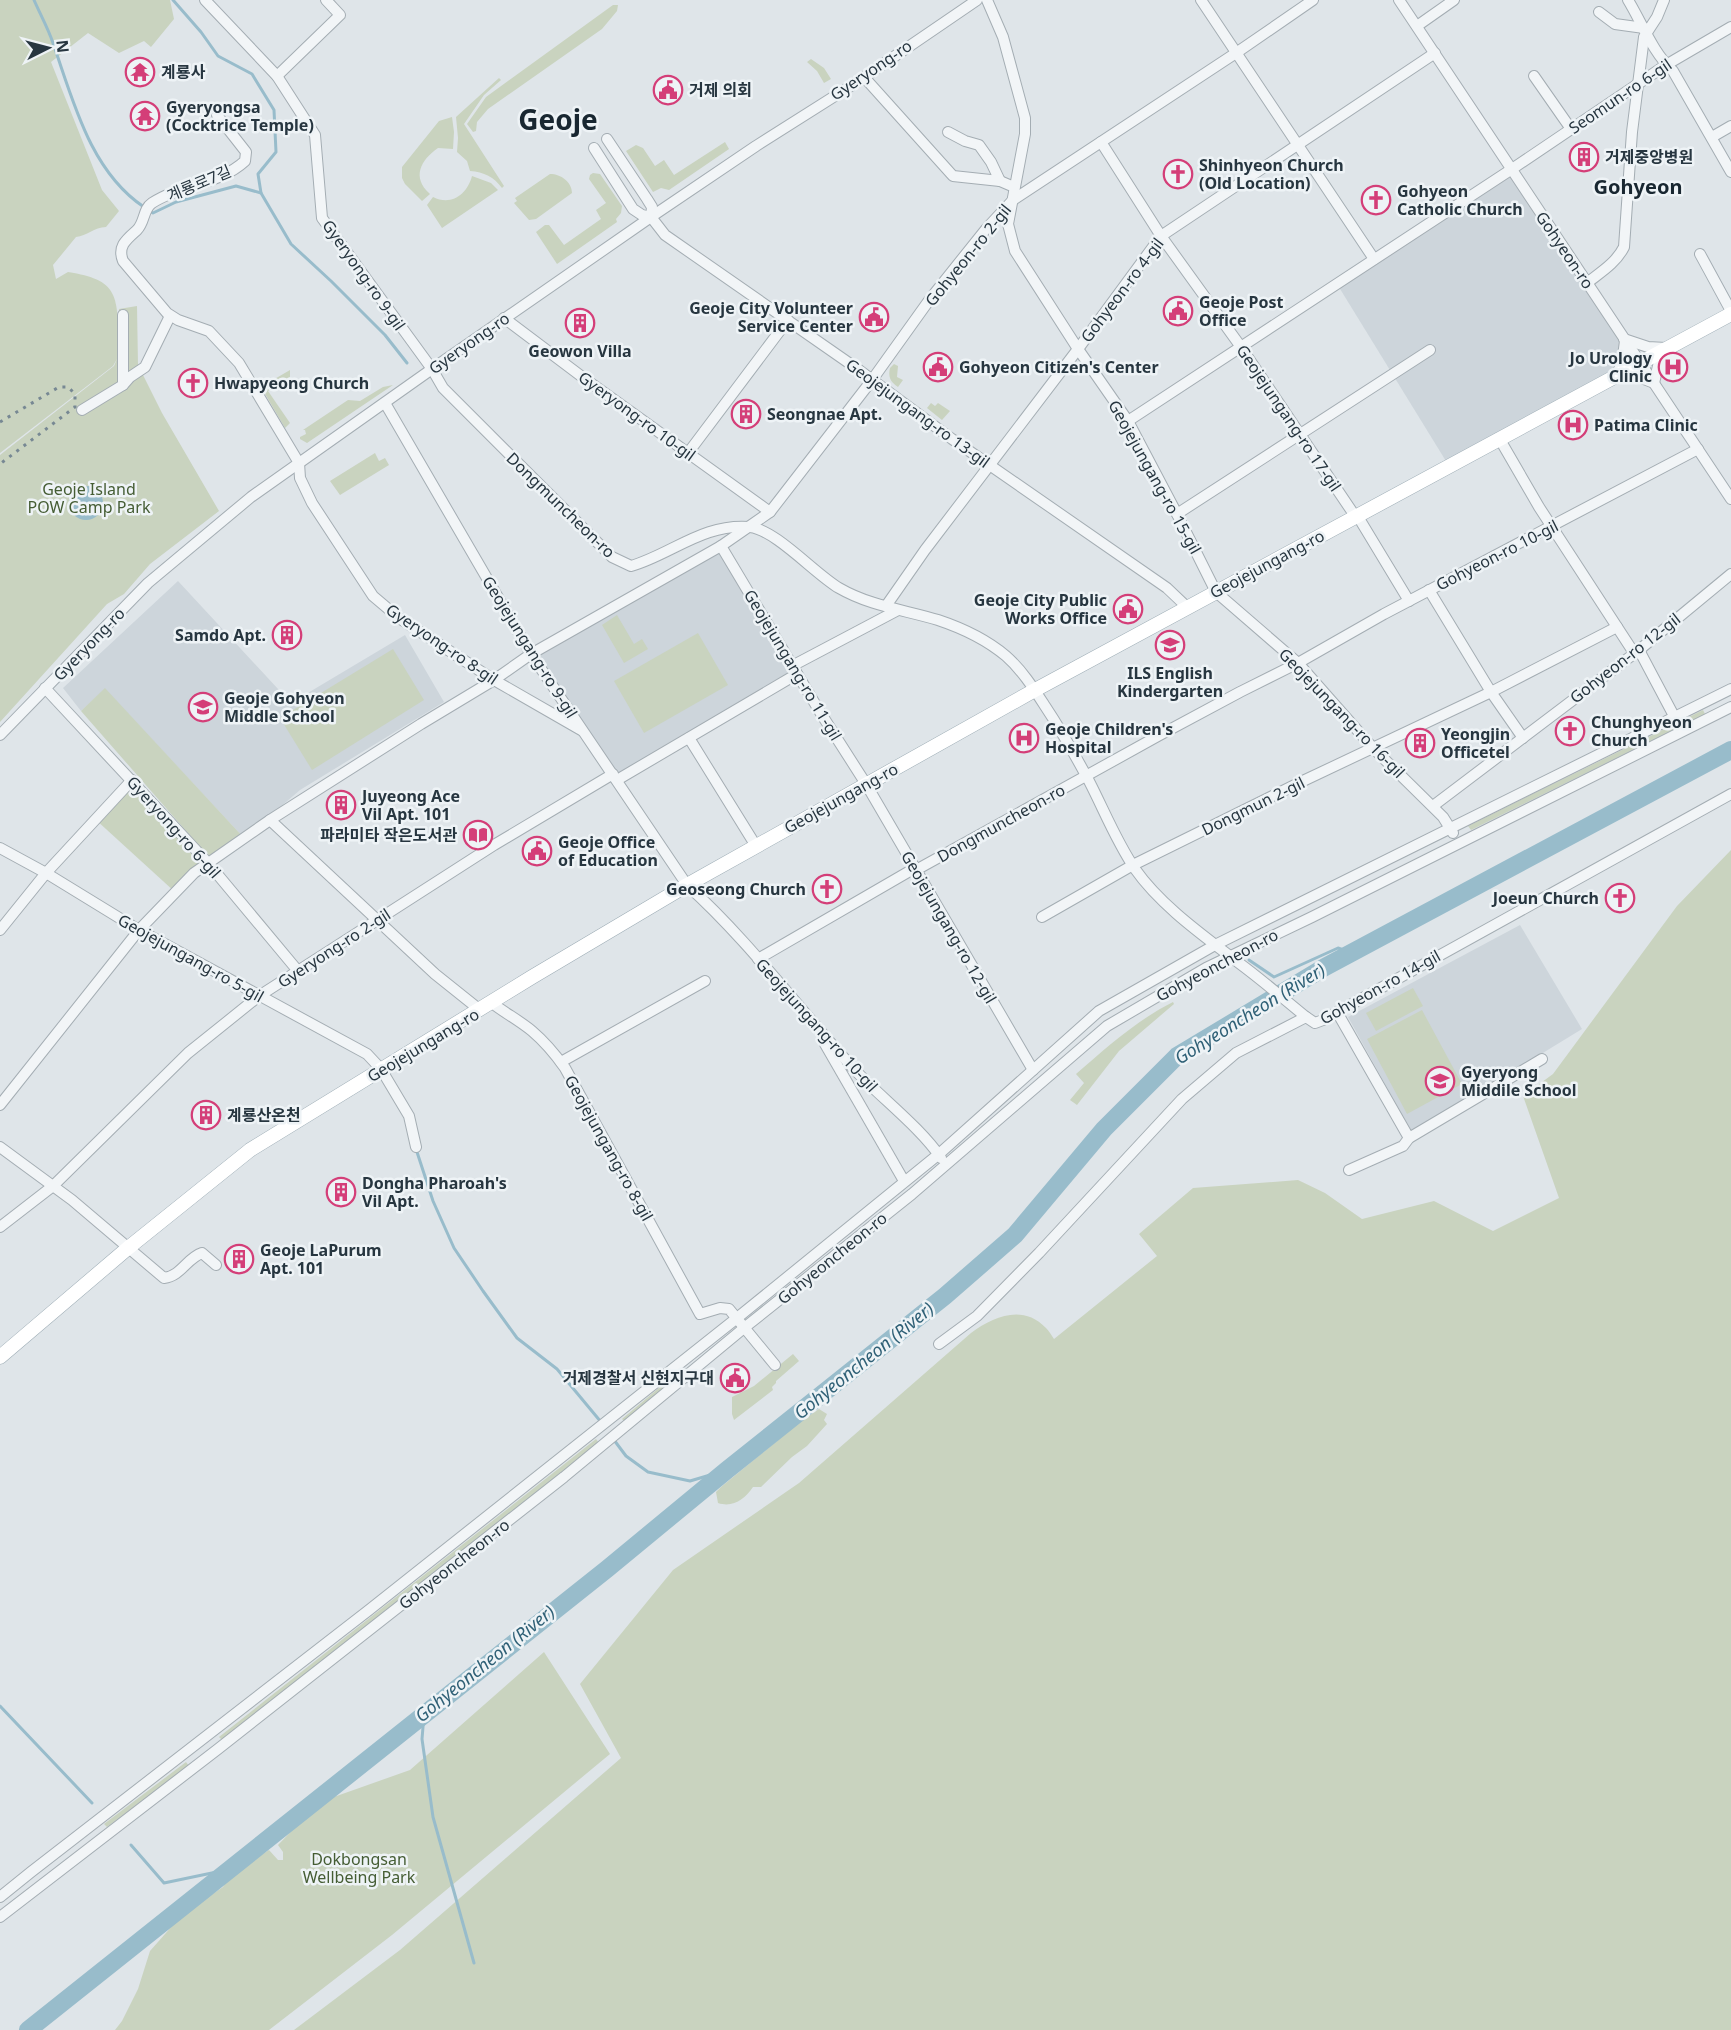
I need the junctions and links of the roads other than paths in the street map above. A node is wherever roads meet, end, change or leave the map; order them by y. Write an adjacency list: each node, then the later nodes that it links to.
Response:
1 (205, 0): 18 (street, Gyeryong-ro 9-gil)
2 (326, 0): 18 (street)
3 (987, 0): 34 (street, Geojejungang-ro 15-gil)
4 (1201, 0): 15 (street)
5 (1313, 0): 15 (street, Gohyeon-ro 2-gil)
6 (1400, 0): 12 (street, Gohyeon-ro)
7 (1628, 0): 14 (street)
8 (1664, 0): 14 (street)
9 (974, 1): 20 (street, Gyeryong-ro)
10 (1449, 1): 12 (street)
11 (1599, 12): 14 (street)
12 (1417, 26): 16 (street, Gohyeon-ro)
13 (1731, 27): 17 (street, Seomun-ro 6-gil)
14 (1646, 31): 17 (street); 21 (street)
15 (1236, 53): 28 (street, Gohyeon-ro 2-gil); 29 (street)
16 (1435, 53): 29 (street, Gohyeon-ro 4-gil); 31 (street, Gohyeon-ro)
17 (1666, 65): 21 (street, Seomun-ro 6-gil); 26 (street)
18 (277, 76): 52 (street, Gyeryong-ro 9-gil)
19 (1534, 76): 24 (street)
20 (864, 77): 33 (street); 36 (street, Gyeryong-ro)
21 (1637, 84): 24 (street, Seomun-ro 6-gil); 40 (street)
22 (217, 115): 43 (street, 계룡로7길)
23 (1731, 126): 26 (street)
24 (1571, 129): 31 (street, Seomun-ro 6-gil)
25 (948, 132): 33 (street)
26 (1712, 137): 32 (street)
27 (607, 139): 36 (street)
28 (1101, 142): 35 (street, Gohyeon-ro 2-gil); 37 (street, Geojejungang-ro 17-gil)
29 (1298, 145): 37 (street, Gohyeon-ro 4-gil); 39 (street)
30 (594, 148): 36 (street)
31 (1512, 169): 39 (street, Seomun-ro 6-gil); 40 (street, Gohyeon-ro)
32 (1731, 172)
33 (1000, 181): 34 (street)
34 (1014, 188): 35 (street, Geojejungang-ro 15-gil)
35 (1013, 200): 49 (street, Geojejungang-ro 15-gil); 54 (street, Gohyeon-ro 2-gil)
36 (651, 218): 44 (street, Gyeryong-ro); 45 (street, Geojejungang-ro 13-gil)
37 (1161, 236): 47 (street, Geojejungang-ro 17-gil); 49 (street, Gohyeon-ro 4-gil)
38 (1700, 254): 41 (street)
39 (1374, 259): 47 (street, Seomun-ro 6-gil)
40 (1587, 282): 46 (street, Gohyeon-ro)
41 (1731, 312): 48 (main road, Geojejungang-ro)
42 (123, 315): 56 (street)
43 (170, 316): 56 (street); 64 (street, 계룡로7길)
44 (504, 318): 52 (street, Gyeryong-ro); 63 (street, Gyeryong-ro 10-gil)
45 (788, 320): 54 (street, Geojejungang-ro 13-gil); 63 (street)
46 (1624, 340): 48 (street); 51 (street, Gohyeon-ro); 53 (street)
47 (1241, 347): 59 (street, Seomun-ro 6-gil); 60 (street, Geojejungang-ro 17-gil)
48 (1667, 348): 51 (main road, Geojejungang-ro); 55 (street)
49 (1078, 350): 59 (street, Geojejungang-ro 15-gil); 65 (street, Gohyeon-ro 4-gil)
50 (1430, 350): 60 (street)
51 (1640, 362): 53 (main road, Geojejungang-ro); 55 (street, Gohyeon-ro)
52 (432, 369): 57 (street, Gyeryong-ro); 71 (street, Dongmuncheon-ro)
53 (1616, 375): 55 (street); 61 (main road, Geojejungang-ro)
54 (872, 380): 65 (street, Geojejungang-ro 13-gil); 67 (street, Gohyeon-ro 2-gil)
55 (1654, 383): 62 (street, Gohyeon-ro)
56 (123, 385): 58 (street)
57 (385, 402): 64 (street, Gyeryong-ro); 82 (street, Geojejungang-ro 9-gil)
58 (82, 410)
59 (1128, 421): 68 (street, Geojejungang-ro 15-gil)
60 (1300, 436): 68 (street); 69 (street, Geojejungang-ro 17-gil)
61 (1499, 438): 69 (main road, Geojejungang-ro); 70 (street)
62 (1698, 449): 66 (street, Gohyeon-ro); 70 (street, Gohyeon-ro 10-gil)
63 (688, 453): 67 (street, Gyeryong-ro 10-gil)
64 (299, 463): 85 (street, Gyeryong-ro 8-gil); 86 (street, Gyeryong-ro)
65 (989, 464): 77 (street, Gohyeon-ro 4-gil); 78 (street, Geojejungang-ro 13-gil)
66 (1731, 499)
67 (770, 512): 71 (street, Gohyeon-ro 2-gil)
68 (1177, 514): 75 (street, Geojejungang-ro 15-gil)
69 (1356, 516): 75 (main road, Geojejungang-ro); 76 (street, Geojejungang-ro 17-gil)
70 (1552, 526): 74 (street, Gohyeon-ro 10-gil); 80 (street)
71 (748, 527): 72 (street, Gohyeon-ro 2-gil); 77 (street, Dongmuncheon-ro)
72 (721, 546): 82 (street, Gohyeon-ro 2-gil); 84 (street, Geojejungang-ro 11-gil)
73 (1731, 574): 81 (street, Gohyeon-ro 12-gil)
74 (1429, 590): 76 (street, Gohyeon-ro 10-gil); 89 (street)
75 (1216, 592): 78 (main road, Geojejungang-ro); 83 (street, Geojejungang-ro 16-gil)
76 (1409, 601): 83 (street, Gohyeon-ro 10-gil)
77 (885, 606): 79 (street, Dongmuncheon-ro)
78 (1187, 607): 88 (main road, Geojejungang-ro)
79 (898, 609): 84 (street, Gyeryong-ro 2-gil); 88 (street, Dongmuncheon-ro)
80 (1617, 627): 81 (street); 89 (street, Dongmun 2-gil)
81 (1636, 651): 91 (street); 95 (street, Gohyeon-ro 12-gil)
82 (531, 654): 85 (street, Gohyeon-ro 2-gil); 92 (street, Geojejungang-ro 9-gil)
83 (1298, 663): 96 (street, Geojejungang-ro 16-gil); 97 (street, Gohyeon-ro 10-gil)
84 (795, 670): 94 (street, Gyeryong-ro 2-gil); 100 (street, Geojejungang-ro 11-gil)
85 (494, 680): 92 (street, Gyeryong-ro 8-gil); 103 (street, Gohyeon-ro 2-gil)
86 (45, 688): 93 (street, Gyeryong-ro); 99 (street, Gyeryong-ro 6-gil)
87 (1731, 689): 91 (street, Gohyeoncheon-ro)
88 (1035, 690): 97 (street, Dongmuncheon-ro); 100 (main road, Geojejungang-ro)
89 (1491, 692): 95 (street); 96 (street, Dongmun 2-gil)
90 (1731, 707): 105 (street, Gohyeoncheon-ro)
91 (1674, 716): 104 (street, Gohyeoncheon-ro)
92 (584, 732): 98 (street, Geojejungang-ro 9-gil)
93 (0, 735)
94 (688, 738): 98 (street, Gyeryong-ro 2-gil); 106 (street)
95 (1523, 738): 102 (street, Gohyeon-ro 12-gil)
96 (1373, 748): 102 (street, Geojejungang-ro 16-gil); 109 (street, Dongmun 2-gil)
97 (1086, 776): 109 (street, Dongmuncheon-ro); 110 (street, Dongmuncheon-ro)
98 (615, 777): 112 (street, Geojejungang-ro 9-gil); 114 (street, Gyeryong-ro 2-gil)
99 (132, 780): 108 (street, Gyeryong-ro 6-gil); 111 (street)
100 (867, 784): 106 (main road, Geojejungang-ro); 110 (street, Geojejungang-ro 12-gil)
101 (1731, 794): 124 (street, Gohyeon-ro 14-gil)
102 (1433, 806): 104 (street, Geojejungang-ro 16-gil)
103 (270, 820): 108 (street, Gohyeon-ro 2-gil); 114 (street, Geojejungang-ro 8-gil)
104 (1450, 828): 105 (street, Geojejungang-ro 16-gil); 117 (street, Gohyeoncheon-ro)
105 (1459, 842): 119 (street, Gohyeoncheon-ro)
106 (756, 846): 112 (main road, Geojejungang-ro)
107 (0, 848): 111 (street, Geojejungang-ro 5-gil)
108 (208, 863): 116 (street, Gohyeon-ro 2-gil); 120 (street, Gyeryong-ro 6-gil)
109 (1133, 865): 113 (street); 117 (street, Dongmuncheon-ro)
110 (916, 869): 118 (street, Dongmuncheon-ro); 130 (street, Geojejungang-ro 12-gil)
111 (46, 873): 115 (street); 116 (street, Geojejungang-ro 5-gil)
112 (687, 885): 118 (street, Geojejungang-ro 10-gil); 123 (main road, Geojejungang-ro)
113 (1042, 917)
114 (377, 921): 120 (street, Gyeryong-ro 2-gil); 123 (street, Geojejungang-ro 8-gil)
115 (0, 930)
116 (139, 930): 122 (street, Geojejungang-ro 5-gil); 131 (street, Gohyeon-ro 2-gil)
117 (1215, 945): 119 (street, Dongmuncheon-ro); 130 (street, Gohyeoncheon-ro)
118 (758, 959): 126 (street, Geojejungang-ro 10-gil)
119 (1234, 959): 125 (street, Dongmuncheon-ro); 136 (street, Gohyeoncheon-ro)
120 (298, 971): 122 (street, Gyeryong-ro 2-gil)
121 (705, 981): 128 (street)
122 (259, 996): 129 (street, Geojejungang-ro 5-gil); 139 (street, Gyeryong-ro 2-gil)
123 (486, 1007): 128 (street, Geojejungang-ro 8-gil); 129 (main road, Geojejungang-ro)
124 (1337, 1012): 125 (street, Gohyeon-ro 14-gil); 132 (street)
125 (1306, 1017): 145 (street, Gohyeon-ro 14-gil)
126 (816, 1028): 135 (street, Geojejungang-ro 10-gil); 138 (street)
127 (1542, 1059): 132 (street)
128 (561, 1062): 143 (street, Geojejungang-ro 8-gil)
129 (381, 1069): 134 (street, Geojejungang-ro 5-gil); 141 (main road, Geojejungang-ro)
130 (1033, 1070): 135 (street, Gohyeoncheon-ro)
131 (0, 1105)
132 (1409, 1138): 137 (street)
133 (0, 1147): 139 (street)
134 (416, 1147)
135 (939, 1154): 136 (street, Geojejungang-ro 10-gil); 138 (street, Gohyeoncheon-ro)
136 (946, 1165): 144 (street, Gohyeoncheon-ro)
137 (1349, 1170)
138 (904, 1181): 143 (street, Gohyeoncheon-ro)
139 (53, 1186): 140 (street, Gyeryong-ro 2-gil); 141 (street)
140 (0, 1227)
141 (128, 1248): 142 (street); 146 (main road, Geojejungang-ro)
142 (216, 1265)
143 (737, 1318): 144 (street); 148 (street, Gohyeoncheon-ro)
144 (744, 1328): 147 (street); 151 (street, Gohyeoncheon-ro)
145 (939, 1344)
146 (0, 1357)
147 (775, 1365)
148 (31, 1872): 149 (street); 150 (street, Gohyeoncheon-ro)
149 (0, 1888)
150 (0, 1897)
151 (0, 1917)

